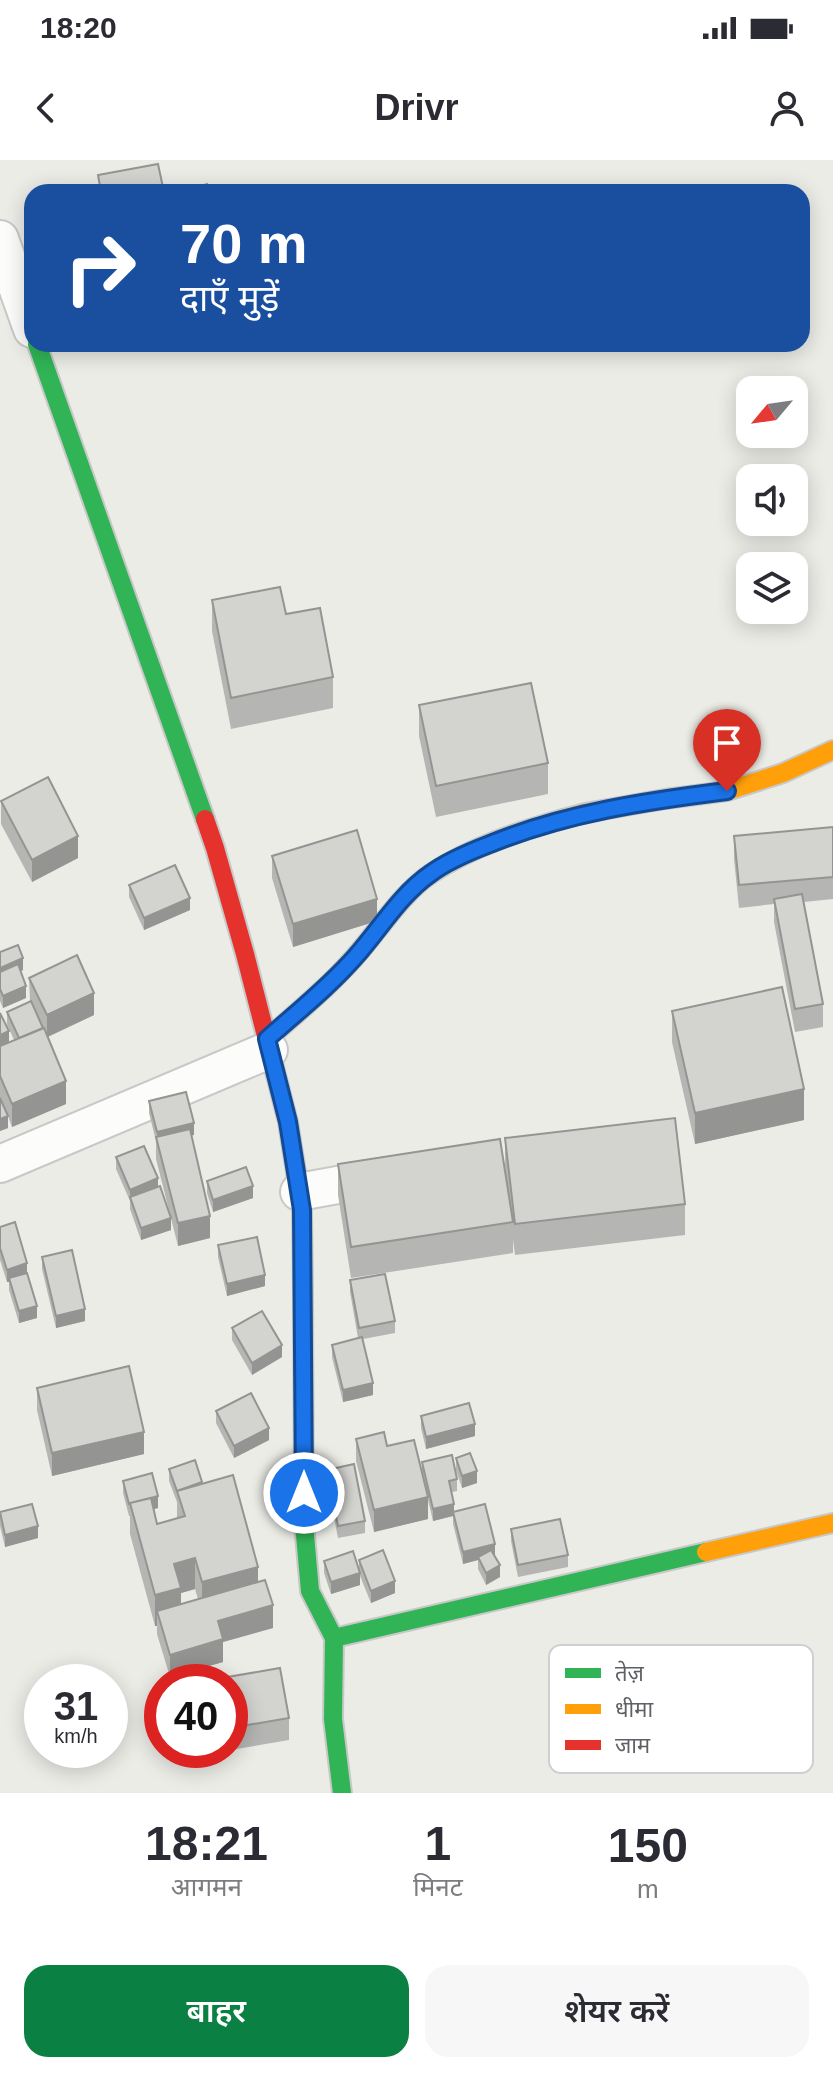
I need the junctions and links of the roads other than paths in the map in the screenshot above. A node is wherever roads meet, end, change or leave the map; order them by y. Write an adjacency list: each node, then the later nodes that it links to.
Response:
1 (0, 239): 2 (street)
2 (24, 306)
3 (40, 352): 5 (street)
4 (833, 750): 5 (street)
5 (268, 1045): 6 (street); 8 (street)
6 (0, 1164)
7 (425, 1170): 8 (street)
8 (299, 1192): 10 (street)
9 (833, 1523): 10 (street)
10 (334, 1638): 11 (street)
11 (342, 1793)

